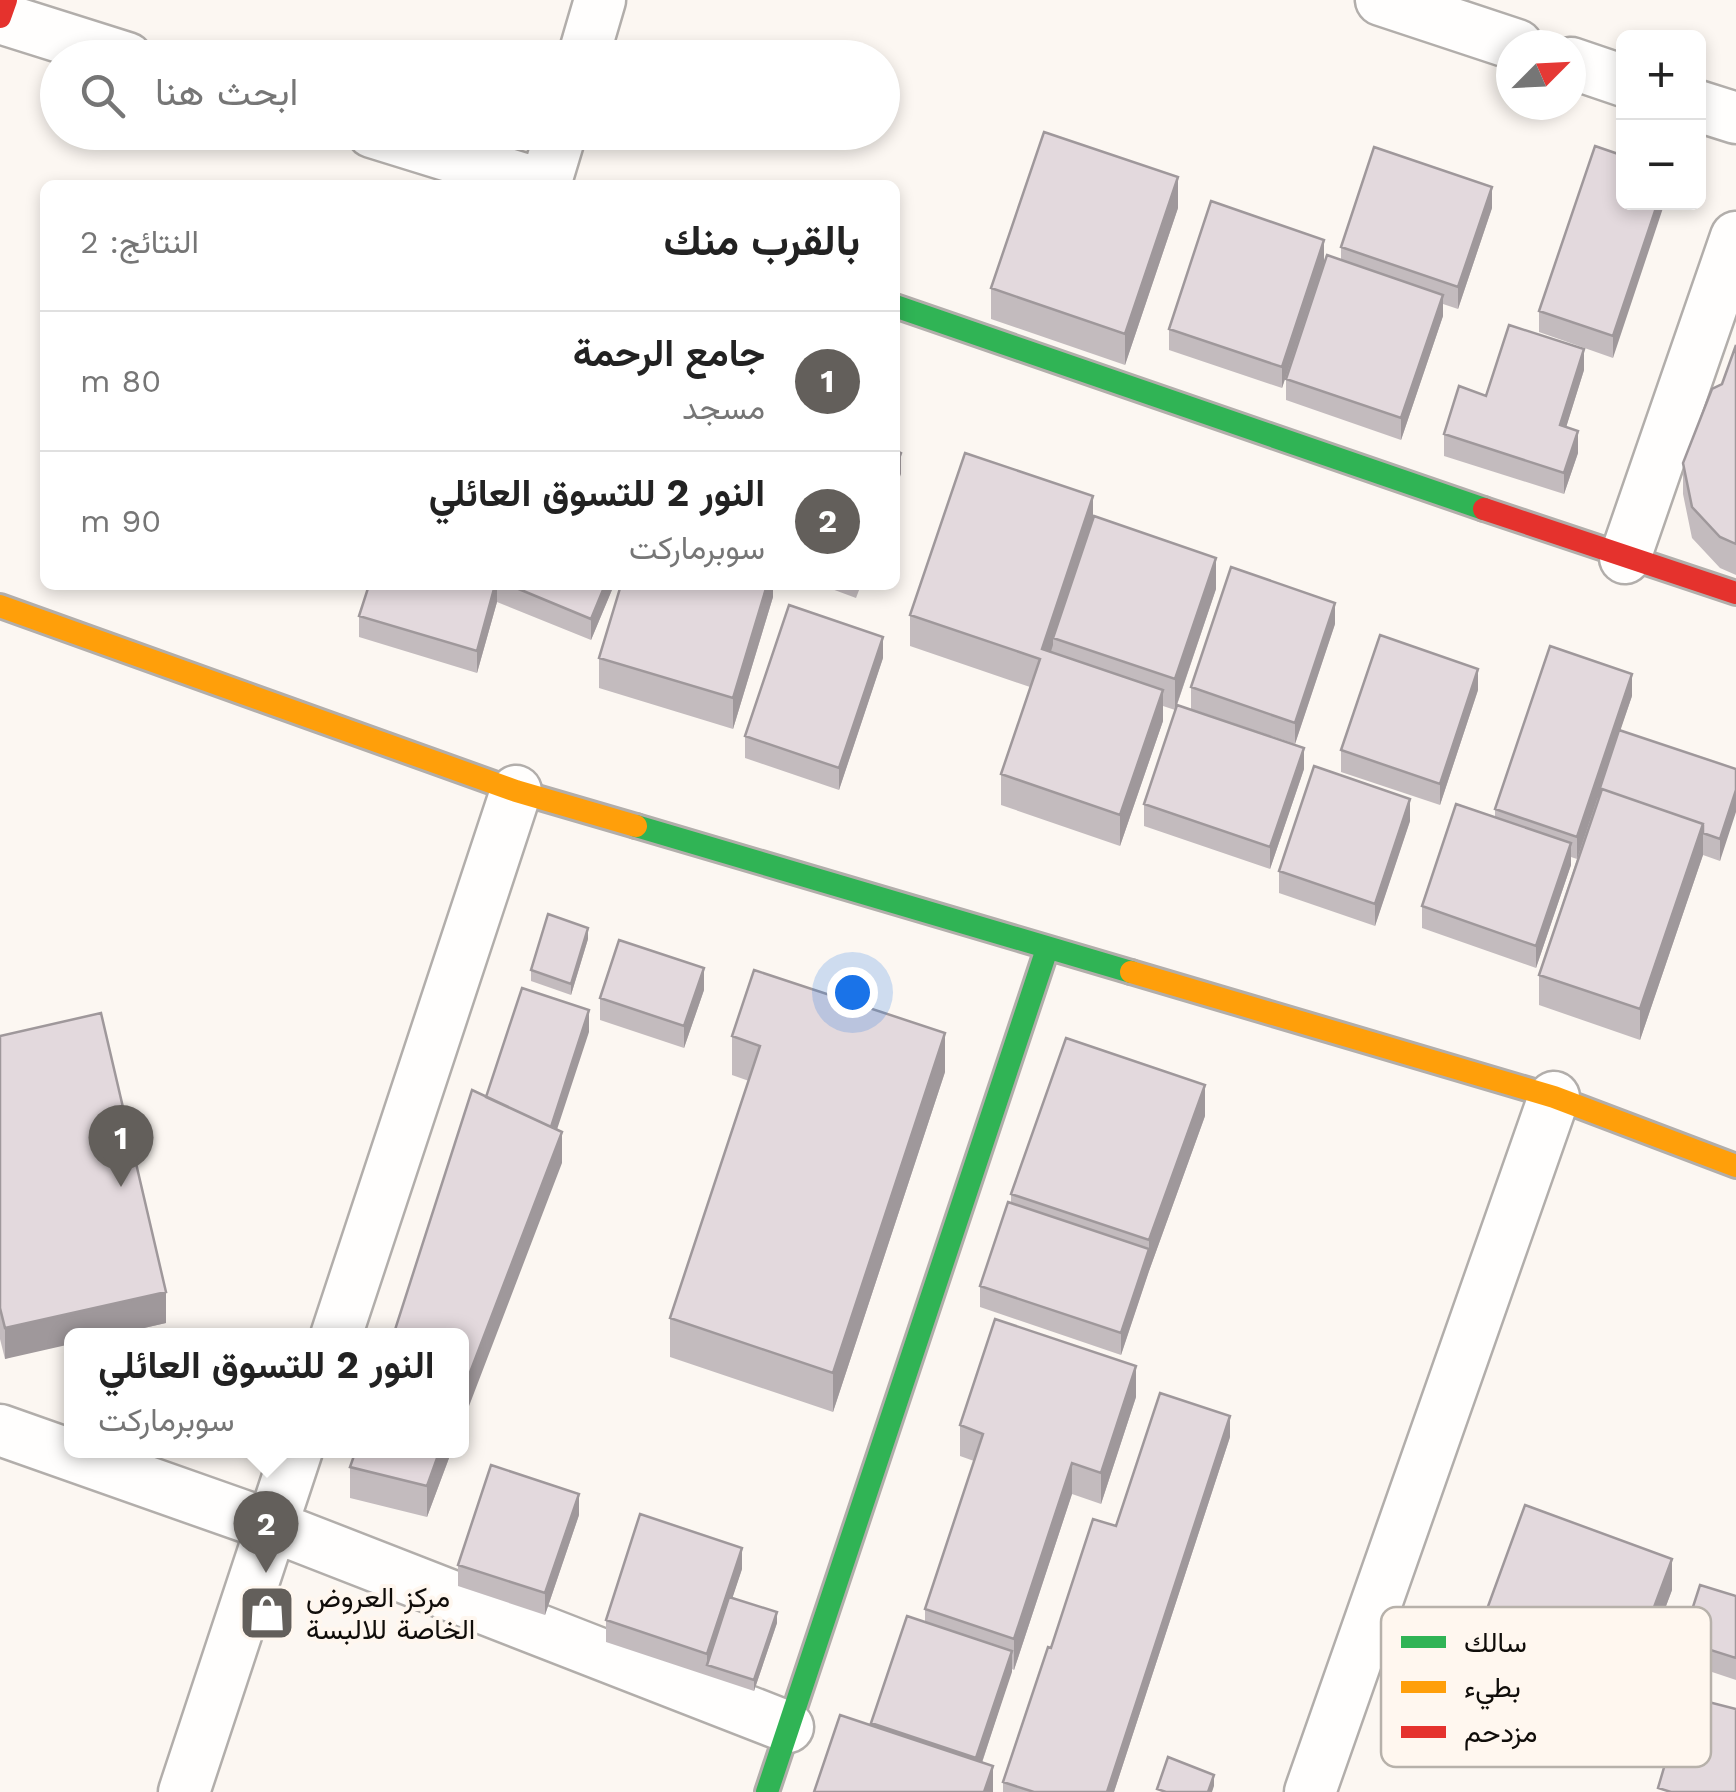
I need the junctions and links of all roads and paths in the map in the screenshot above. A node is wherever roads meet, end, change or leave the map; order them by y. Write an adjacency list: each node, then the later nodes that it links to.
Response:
1 (6, 0): 4 (street)
2 (600, 0): 7 (street)
3 (1382, 0): 5 (street)
4 (0, 18): 6 (street)
5 (1496, 38)
6 (70, 40)
7 (588, 40)
8 (1586, 68): 9 (street)
9 (1616, 77)
10 (1706, 109): 11 (street)
11 (1736, 118)
12 (430, 150): 14 (street)
13 (555, 150): 15 (street)
14 (528, 180)
15 (546, 180)
16 (1736, 236): 18 (street)
17 (900, 308): 18 (street)
18 (1624, 558): 19 (street)
19 (1736, 593)
20 (0, 606): 21 (street)
21 (516, 791): 22 (street); 25 (street)
22 (1047, 949): 23 (street); 31 (street)
23 (1554, 1097): 24 (street); 34 (street)
24 (1736, 1166)
25 (339, 1328)
26 (0, 1430): 27 (street)
27 (64, 1453)
28 (79, 1458): 30 (street)
29 (295, 1458): 30 (street)
30 (272, 1526): 31 (street); 32 (street)
31 (788, 1728): 33 (street)
32 (184, 1792)
33 (767, 1792)
34 (1310, 1792)

